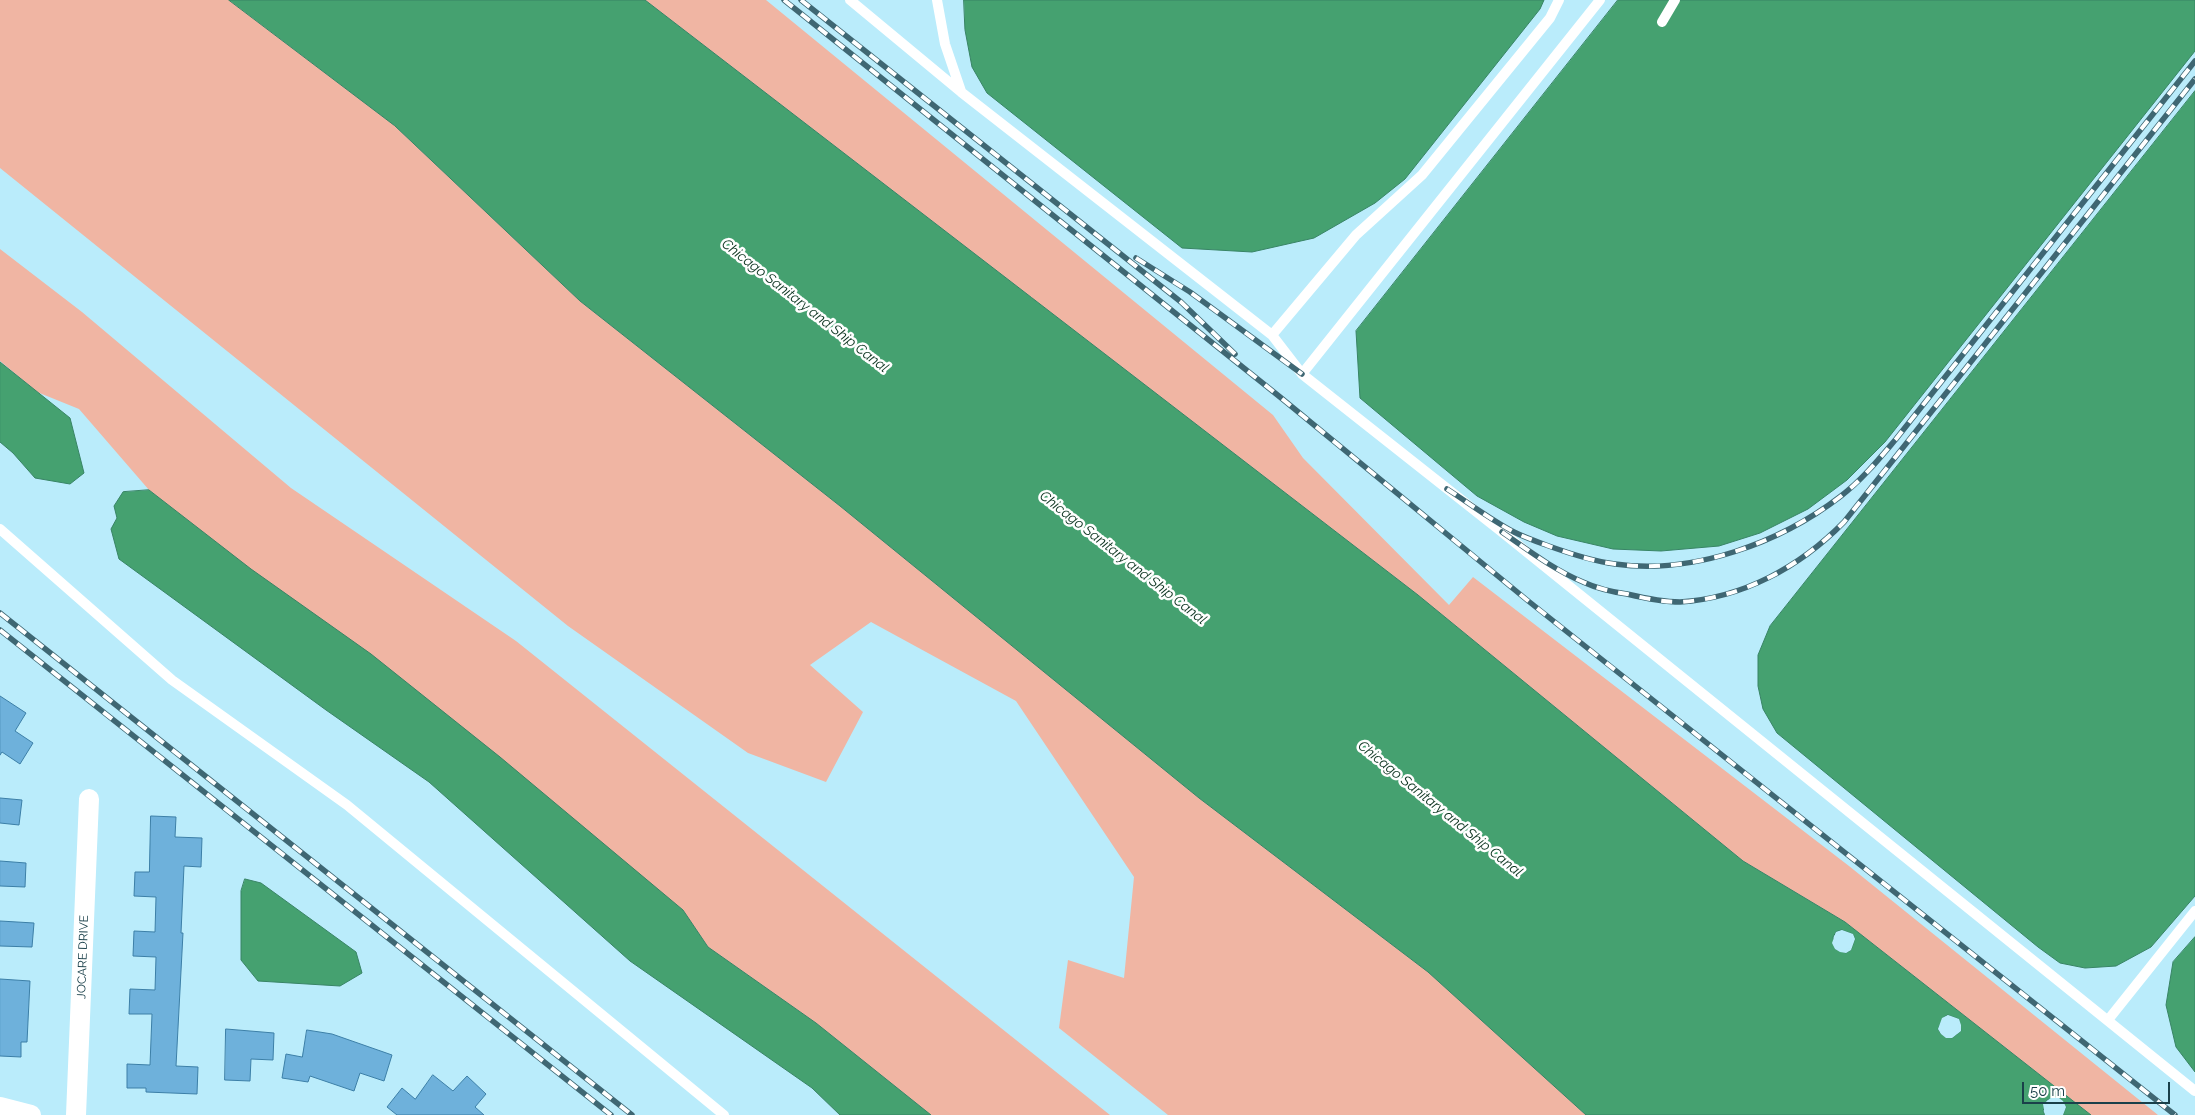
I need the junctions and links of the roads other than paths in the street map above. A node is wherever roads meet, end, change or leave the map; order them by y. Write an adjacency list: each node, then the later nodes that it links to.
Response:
1 (850, 0): 7 (lane)
2 (937, 0): 7 (lane)
3 (1559, 0): 8 (lane)
4 (1600, 0): 9 (lane)
5 (1675, 0): 6 (lane)
6 (1662, 22)
7 (962, 92): 8 (lane)
8 (1272, 335): 9 (lane)
9 (1302, 374): 13 (lane)
10 (0, 529): 18 (lane)
11 (89, 800): 17 (street, JOCARE DRIVE)
12 (2195, 911): 13 (lane)
13 (2108, 1020): 14 (lane)
14 (2195, 1091)
15 (0, 1107): 16 (street)
16 (31, 1115)
17 (76, 1115)
18 (724, 1115)

